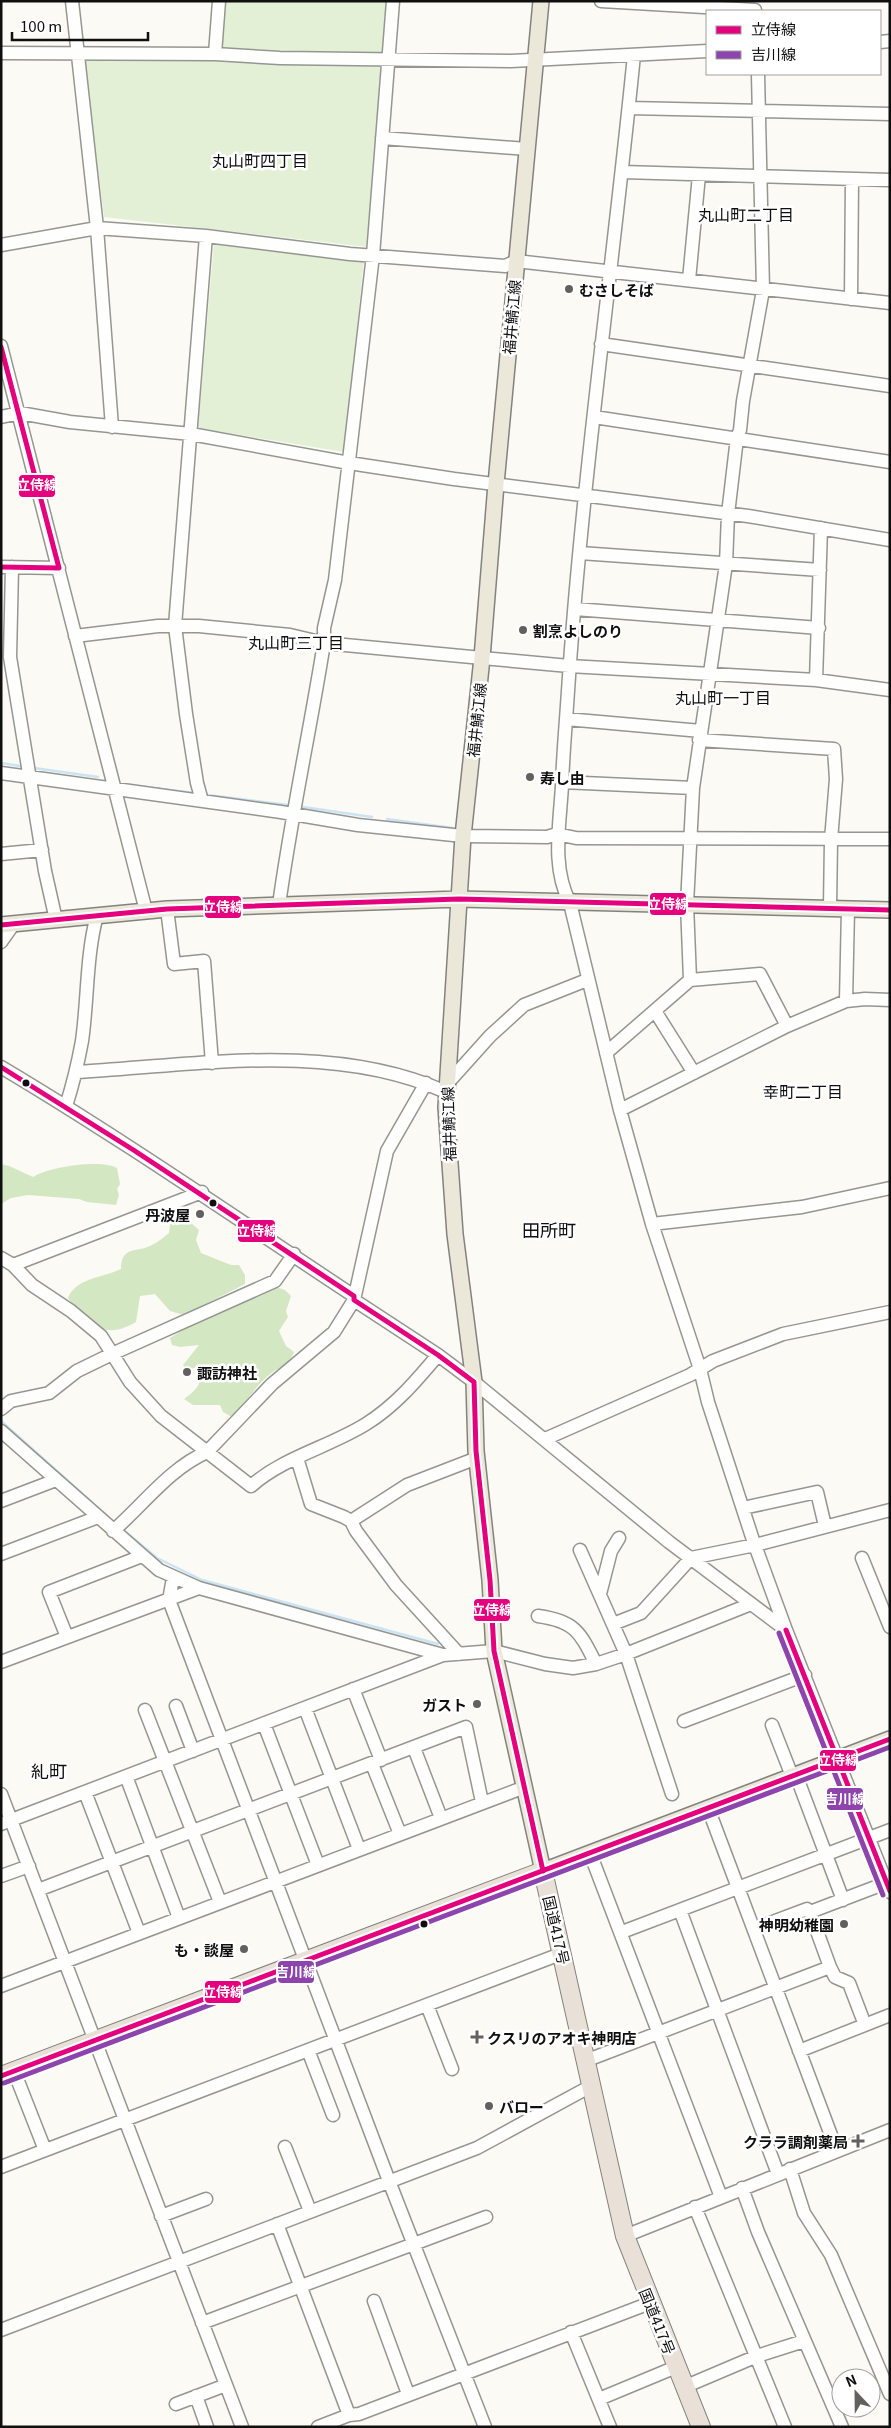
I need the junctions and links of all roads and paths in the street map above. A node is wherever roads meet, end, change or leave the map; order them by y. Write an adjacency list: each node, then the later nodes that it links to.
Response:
1 (72, 1): 9 (street)
2 (219, 1): 10 (street)
3 (393, 1): 12 (street)
4 (541, 1): 13 (main road, 福井鯖江線)
5 (601, 1): 6 (street)
6 (755, 8)
7 (706, 51): 11 (street)
8 (1, 53): 9 (street)
9 (78, 54): 10 (street); 25 (street)
10 (215, 54): 12 (street)
11 (634, 55): 13 (street); 15 (street)
12 (389, 58): 13 (street); 18 (street)
13 (535, 60): 19 (main road, 福井鯖江線)
14 (758, 75): 16 (street)
15 (629, 108): 16 (street); 20 (street)
16 (759, 111): 17 (street); 22 (street)
17 (890, 114)
18 (382, 138): 19 (street); 28 (street)
19 (527, 149): 29 (main road, 福井鯖江線)
20 (622, 172): 21 (street); 30 (street)
21 (699, 175): 22 (street); 31 (street)
22 (760, 176): 23 (street); 32 (street)
23 (852, 179): 24 (street); 33 (street)
24 (890, 180)
25 (97, 228): 26 (street); 27 (street); 42 (street)
26 (206, 236): 28 (street); 43 (street)
27 (1, 245)
28 (373, 255): 29 (street); 46 (street)
29 (516, 261): 30 (street); 47 (main road, 福井鯖江線)
30 (611, 272): 31 (street); 35 (street)
31 (688, 280): 32 (street)
32 (763, 290): 33 (street); 37 (street)
33 (852, 299): 34 (street)
34 (890, 303)
35 (601, 344): 37 (street); 41 (street)
36 (1, 346): 39 (street)
37 (751, 365): 38 (street); 44 (street)
38 (890, 386)
39 (20, 413): 40 (street); 42 (street); 55 (street)
40 (1, 417)
41 (594, 417): 44 (street); 48 (street)
42 (112, 427): 43 (street)
43 (191, 434): 46 (street); 59 (street)
44 (737, 438): 45 (street); 49 (street)
45 (890, 462)
46 (349, 463): 47 (street); 62 (street)
47 (496, 484): 48 (street); 63 (main road, 福井鯖江線)
48 (586, 495): 49 (street); 52 (street)
49 (728, 514): 50 (street); 53 (street)
50 (821, 528): 51 (street); 56 (street)
51 (890, 540)
52 (580, 553): 53 (street); 57 (street)
53 (726, 564): 56 (street); 58 (street)
54 (7, 567): 55 (street); 71 (street)
55 (59, 568): 61 (street)
56 (820, 570): 60 (street)
57 (575, 609): 58 (street); 64 (street)
58 (718, 621): 60 (street); 65 (street)
59 (175, 626): 61 (street); 62 (street); 75 (street)
60 (819, 628): 66 (street)
61 (75, 636): 74 (street)
62 (324, 643): 63 (street); 76 (street)
63 (482, 658): 64 (street); 78 (main road, 福井鯖江線)
64 (569, 666): 65 (street); 68 (street)
65 (710, 672): 66 (street); 69 (street)
66 (816, 680): 67 (street)
67 (890, 690)
68 (566, 719): 69 (street); 72 (street)
69 (700, 735): 73 (street); 81 (street)
70 (1, 773): 71 (street)
71 (28, 777): 74 (street); 82 (street)
72 (562, 782): 73 (street); 77 (street)
73 (693, 788): 79 (street)
74 (115, 789): 75 (street); 92 (street)
75 (202, 801): 76 (street)
76 (292, 815): 78 (street); 87 (street)
77 (558, 834): 78 (street); 79 (street); 85 (street)
78 (463, 836): 84 (main road, 福井鯖江線)
79 (690, 839): 81 (street); 86 (street)
80 (890, 839): 81 (street)
81 (831, 840): 88 (street)
82 (42, 850): 83 (street); 94 (street)
83 (1, 854)
84 (459, 899): 85 (main road); 87 (main road); 109 (main road, 福井鯖江線)
85 (570, 903): 86 (main road); 97 (street)
86 (687, 904): 88 (main road); 98 (street)
87 (279, 905): 90 (main road)
88 (830, 908): 89 (main road)
89 (848, 909): 91 (main road); 100 (street)
90 (167, 910): 92 (main road); 104 (street)
91 (890, 910)
92 (146, 911): 93 (main road)
93 (97, 915): 94 (main road); 106 (street)
94 (56, 920): 95 (main road)
95 (7, 925): 96 (street)
96 (1, 942)
97 (587, 980): 103 (street); 109 (street)
98 (690, 980): 101 (street); 102 (street)
99 (890, 1000): 100 (street)
100 (846, 1001): 102 (street)
101 (655, 1011): 103 (street); 107 (street)
102 (787, 1026): 107 (street)
103 (606, 1053): 111 (street)
104 (212, 1063): 106 (street); 108 (street)
105 (1, 1067): 110 (street)
106 (76, 1072): 110 (street)
107 (694, 1073): 111 (street)
108 (426, 1082): 109 (street); 118 (street)
109 (446, 1088): 123 (main road, 福井鯖江線)
110 (66, 1106): 113 (street)
111 (620, 1110): 114 (street)
112 (890, 1188): 114 (street)
113 (202, 1192): 115 (street); 117 (street)
114 (652, 1224): 122 (street)
115 (294, 1254): 118 (street); 120 (street)
116 (1, 1258): 117 (street)
117 (13, 1266): 120 (street)
118 (354, 1298): 121 (street); 128 (street)
119 (890, 1312): 122 (street)
120 (114, 1353): 124 (street); 128 (street)
121 (438, 1355): 123 (street); 129 (street)
122 (700, 1369): 126 (street); 133 (street)
123 (474, 1382): 126 (street); 130 (main road, 福井鯖江線)
124 (1, 1409)
125 (1, 1431): 127 (street)
126 (545, 1438): 144 (street)
127 (6, 1442): 131 (street)
128 (207, 1452): 129 (street); 138 (street)
129 (297, 1458): 136 (street)
130 (477, 1458): 136 (street); 157 (main road, 福井鯖江線)
131 (56, 1480): 132 (street); 135 (street)
132 (1, 1501)
133 (743, 1508): 137 (street); 140 (street)
134 (890, 1510): 137 (street)
135 (98, 1517): 138 (street); 142 (street)
136 (351, 1522): 158 (street)
137 (825, 1526): 140 (street)
138 (118, 1527): 143 (street)
139 (618, 1538): 148 (street)
140 (755, 1545): 144 (street); 155 (street)
141 (580, 1550): 148 (street)
142 (1, 1553)
143 (142, 1556): 146 (street); 156 (street)
144 (692, 1558): 150 (street); 153 (street)
145 (862, 1558): 151 (street)
146 (173, 1578): 147 (street); 149 (street)
147 (199, 1588): 149 (street); 160 (street)
148 (600, 1594): 153 (street)
149 (170, 1600): 156 (street); 172 (street)
150 (751, 1604): 155 (street); 159 (street)
151 (887, 1612): 154 (street)
152 (538, 1616): 162 (street)
153 (613, 1624): 159 (street)
154 (890, 1627)
155 (786, 1630): 163 (street)
156 (67, 1636): 161 (street)
157 (494, 1651): 158 (street); 162 (street); 181 (main road, 福井鯖江線)
158 (459, 1654): 160 (street)
159 (626, 1654): 162 (street); 184 (street)
160 (443, 1655): 164 (street)
161 (1, 1662)
162 (596, 1664)
163 (805, 1675): 168 (street); 175 (street)
164 (353, 1689): 166 (street); 177 (street)
165 (176, 1706): 174 (street)
166 (305, 1708): 169 (street); 180 (street)
167 (145, 1710): 176 (street)
168 (684, 1721)
169 (264, 1724): 172 (street); 185 (street)
170 (772, 1725): 178 (street)
171 (890, 1739): 175 (main road)
172 (223, 1740): 174 (street); 188 (street)
173 (414, 1748): 177 (street); 186 (street); 189 (street)
174 (194, 1751): 176 (street)
175 (837, 1759): 178 (main road); 194 (street)
176 (165, 1762): 179 (street); 192 (street)
177 (376, 1762): 180 (street); 193 (street)
178 (794, 1775): 187 (main road); 198 (street)
179 (126, 1776): 182 (street); 195 (street)
180 (332, 1779): 185 (street); 196 (street)
181 (525, 1787): 186 (street); 202 (main road, 福井鯖江線)
182 (85, 1792): 190 (street); 199 (street)
183 (1, 1794): 190 (street)
184 (672, 1794)
185 (291, 1795): 188 (street); 200 (street)
186 (482, 1802): 189 (street)
187 (708, 1808): 197 (main road); 205 (street)
188 (250, 1811): 192 (street); 204 (street)
189 (441, 1818): 193 (street)
190 (6, 1822): 201 (street)
191 (890, 1830): 194 (street)
192 (192, 1832): 195 (street); 209 (street)
193 (400, 1834): 196 (street)
194 (869, 1838): 198 (street); 206 (street)
195 (152, 1847): 199 (street); 212 (street)
196 (359, 1849): 200 (street)
197 (590, 1853): 202 (main road); 214 (street)
198 (827, 1856): 205 (street); 208 (street)
199 (111, 1863): 207 (street); 215 (street)
200 (318, 1865): 204 (street)
201 (29, 1866): 203 (street); 207 (street)
202 (543, 1871): 216 (highway, 国道417号); 217 (highway)
203 (1, 1876)
204 (276, 1881): 209 (street); 217 (street)
205 (738, 1887): 210 (street); 213 (street)
206 (888, 1887): 208 (street)
207 (38, 1890): 218 (street)
208 (843, 1900): 211 (street)
209 (220, 1902): 212 (street)
210 (680, 1910): 214 (street); 223 (street)
211 (810, 1912): 213 (street); 219 (street)
212 (179, 1918): 215 (street)
213 (754, 1929): 221 (street)
214 (622, 1932): 226 (street)
215 (139, 1933): 218 (street)
216 (562, 1953): 222 (street); 231 (highway, 国道417号)
217 (306, 1960): 227 (street); 228 (highway)
218 (66, 1961): 220 (street); 228 (street)
219 (830, 1967): 221 (street); 225 (street)
220 (1, 1986)
221 (776, 1988): 223 (street); 230 (street)
222 (427, 2005): 227 (street); 232 (street)
223 (717, 2010): 226 (street); 242 (street)
224 (890, 2015): 225 (street)
225 (865, 2025): 230 (street)
226 (659, 2034): 231 (street); 245 (street)
227 (336, 2040): 229 (street); 243 (street)
228 (95, 2041): 233 (highway); 236 (street)
229 (308, 2050): 235 (street); 236 (street)
230 (799, 2051): 240 (street)
231 (585, 2061): 234 (highway, 国道417号)
232 (452, 2069)
233 (8, 2074): 239 (street)
234 (591, 2086): 243 (street); 252 (highway, 国道417号)
235 (333, 2115)
236 (125, 2120): 239 (street); 249 (street)
237 (890, 2130): 240 (street)
238 (285, 2147): 248 (street)
239 (45, 2150): 241 (street)
240 (837, 2151): 242 (street)
241 (1, 2167)
242 (784, 2172): 244 (street); 268 (street)
243 (389, 2181): 248 (street); 253 (street)
244 (742, 2188): 245 (street); 261 (street)
245 (720, 2197): 247 (street)
246 (206, 2198): 249 (street)
247 (695, 2207): 252 (street); 262 (street)
248 (310, 2211): 251 (street)
249 (161, 2216): 254 (street)
250 (486, 2217): 253 (street)
251 (277, 2224): 254 (street); 255 (street)
252 (625, 2236): 257 (highway, 国道417号)
253 (414, 2244): 255 (street); 264 (street)
254 (178, 2261): 258 (street); 259 (street)
255 (301, 2286): 258 (street); 272 (street)
256 (374, 2301): 267 (street)
257 (650, 2302): 260 (street); 263 (highway, 国道417号)
258 (202, 2324): 265 (street)
259 (1, 2330)
260 (571, 2332): 264 (street); 270 (street)
261 (804, 2340): 262 (street); 281 (street)
262 (757, 2356): 266 (street); 280 (street)
263 (676, 2367): 266 (highway, 国道417号); 270 (street)
264 (464, 2373): 267 (street); 277 (street)
265 (226, 2385): 269 (street); 275 (street)
266 (684, 2387): 279 (highway, 国道417号)
267 (408, 2394): 272 (street)
268 (890, 2394)
269 (196, 2396): 271 (street); 274 (street)
270 (599, 2399): 278 (street)
271 (176, 2404)
272 (349, 2415): 273 (street)
273 (334, 2424): 276 (street)
274 (207, 2427)
275 (242, 2427)
276 (318, 2427)
277 (485, 2427)
278 (610, 2427)
279 (701, 2427)
280 (785, 2427)
281 (842, 2427)

